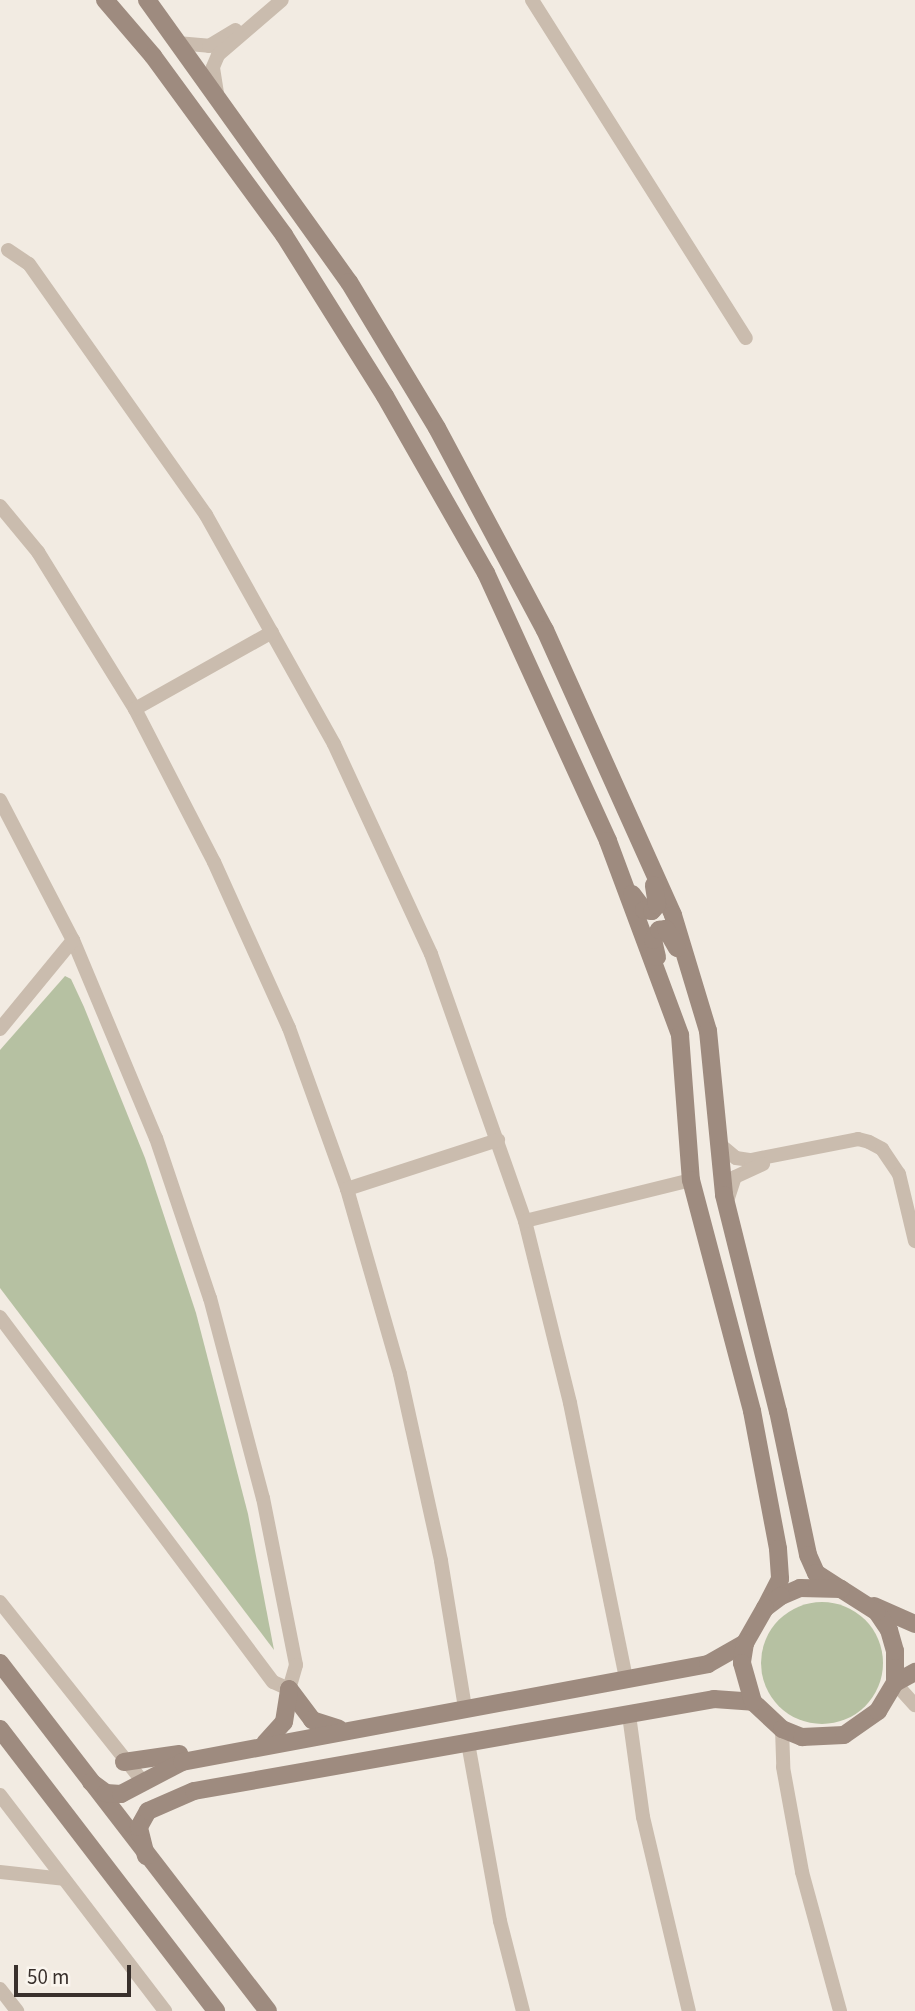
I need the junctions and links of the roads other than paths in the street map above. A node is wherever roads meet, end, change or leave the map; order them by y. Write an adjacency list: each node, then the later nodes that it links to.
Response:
1 (107, 0): 15 (street)
2 (282, 0): 5 (street)
3 (532, 0): 9 (street)
4 (148, 2): 6 (street)
5 (261, 15): 6 (street); 7 (street)
6 (177, 43): 7 (street)
7 (217, 93): 14 (street)
8 (8, 250): 11 (street)
9 (746, 338)
10 (0, 506): 12 (street)
11 (272, 632): 12 (street); 21 (street)
12 (135, 709): 24 (street)
13 (0, 800): 16 (street)
14 (651, 869): 15 (street); 17 (street)
15 (621, 877): 18 (street)
16 (73, 940): 19 (street); 39 (street)
17 (694, 983): 18 (street); 20 (street)
18 (664, 996): 23 (street)
19 (0, 1029)
20 (715, 1137): 22 (street); 25 (street)
21 (498, 1140): 24 (street); 26 (street)
22 (798, 1152): 25 (street); 27 (street)
23 (691, 1180): 26 (street); 32 (street)
24 (347, 1189): 42 (street)
25 (726, 1204): 29 (street)
26 (525, 1221): 37 (street)
27 (915, 1241)
28 (0, 1317): 39 (street)
29 (841, 1589): 30 (street); 32 (street)
30 (861, 1598): 33 (street); 38 (street)
31 (0, 1602): 51 (street)
32 (765, 1608): 34 (street)
33 (915, 1624)
34 (745, 1643): 37 (street); 40 (street)
35 (0, 1663): 53 (street)
36 (915, 1672): 38 (street)
37 (626, 1678): 42 (street)
38 (895, 1683): 41 (street); 46 (street)
39 (289, 1689): 45 (street); 48 (street)
40 (753, 1702): 43 (street); 46 (street)
41 (915, 1705)
42 (465, 1707): 45 (street)
43 (629, 1715): 47 (street); 66 (street)
44 (0, 1729): 63 (street)
45 (346, 1729): 48 (street)
46 (782, 1729): 67 (street)
47 (468, 1744): 54 (street); 65 (street)
48 (261, 1745): 49 (street)
49 (235, 1751): 50 (street); 51 (street)
50 (193, 1759): 52 (street); 54 (street)
51 (124, 1762): 52 (street)
52 (146, 1780): 53 (street); 56 (street)
53 (91, 1782): 57 (street)
54 (194, 1791): 56 (street)
55 (0, 1796): 59 (street)
56 (161, 1804): 57 (street)
57 (146, 1856): 64 (street)
58 (0, 1872): 59 (street)
59 (64, 1879): 62 (street)
60 (0, 1989): 61 (street)
61 (17, 2011)
62 (165, 2011)
63 (216, 2011)
64 (268, 2011)
65 (523, 2011)
66 (689, 2011)
67 (840, 2011)

